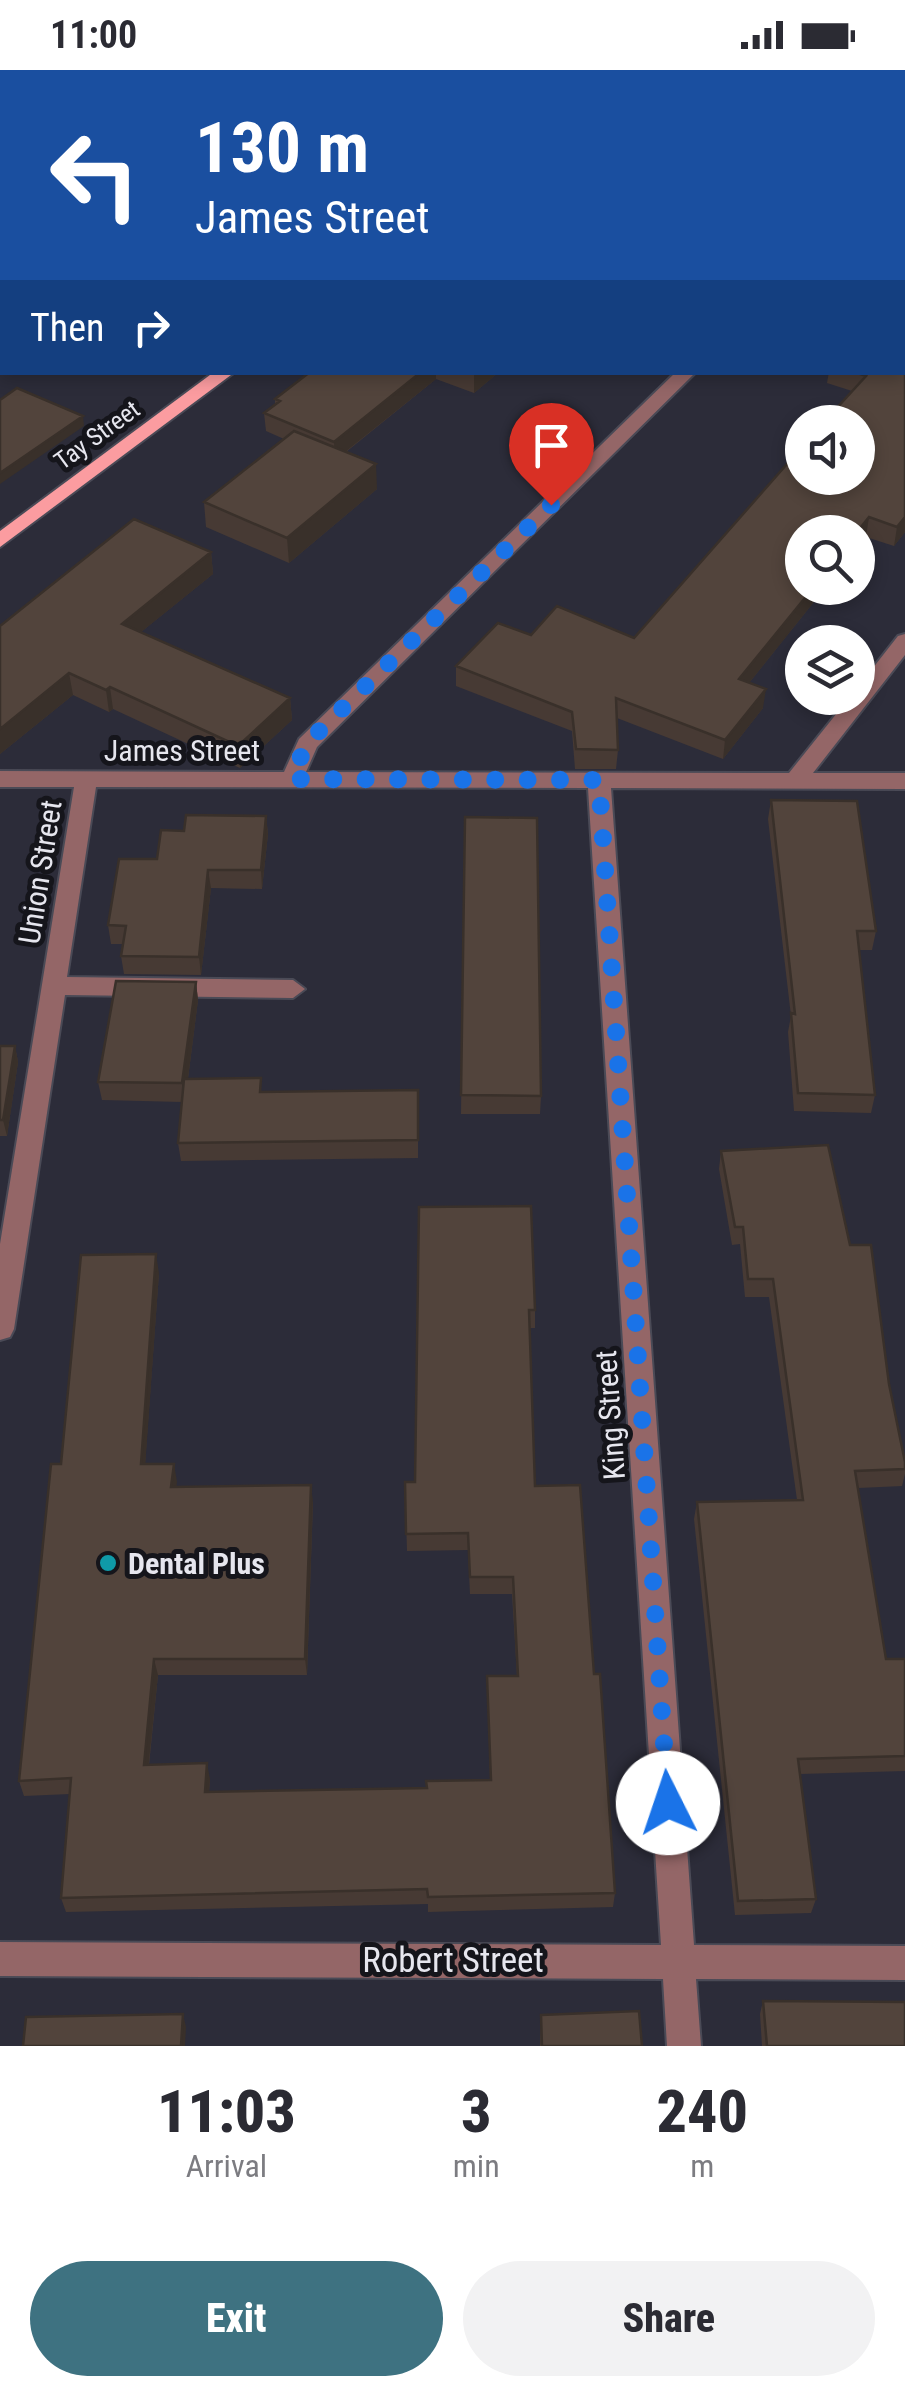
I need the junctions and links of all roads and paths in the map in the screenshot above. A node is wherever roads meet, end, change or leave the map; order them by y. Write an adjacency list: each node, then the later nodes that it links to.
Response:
1 (222, 375): 3 (main road, Tay Street)
2 (684, 375): 6 (street)
3 (0, 542)
4 (905, 641): 9 (street)
5 (0, 779): 7 (street, James Street)
6 (292, 779): 7 (street, James Street); 8 (street, James Street)
7 (86, 780): 11 (street, Union Street)
8 (599, 780): 9 (street, James Street); 15 (street, King Street)
9 (796, 781): 10 (street, James Street)
10 (905, 781)
11 (56, 986): 12 (street); 13 (street, Union Street)
12 (293, 989)
13 (0, 1330)
14 (0, 1958): 15 (street, Robert Street)
15 (679, 1960): 16 (street, Robert Street); 17 (street, King Street)
16 (905, 1963)
17 (684, 2046)

